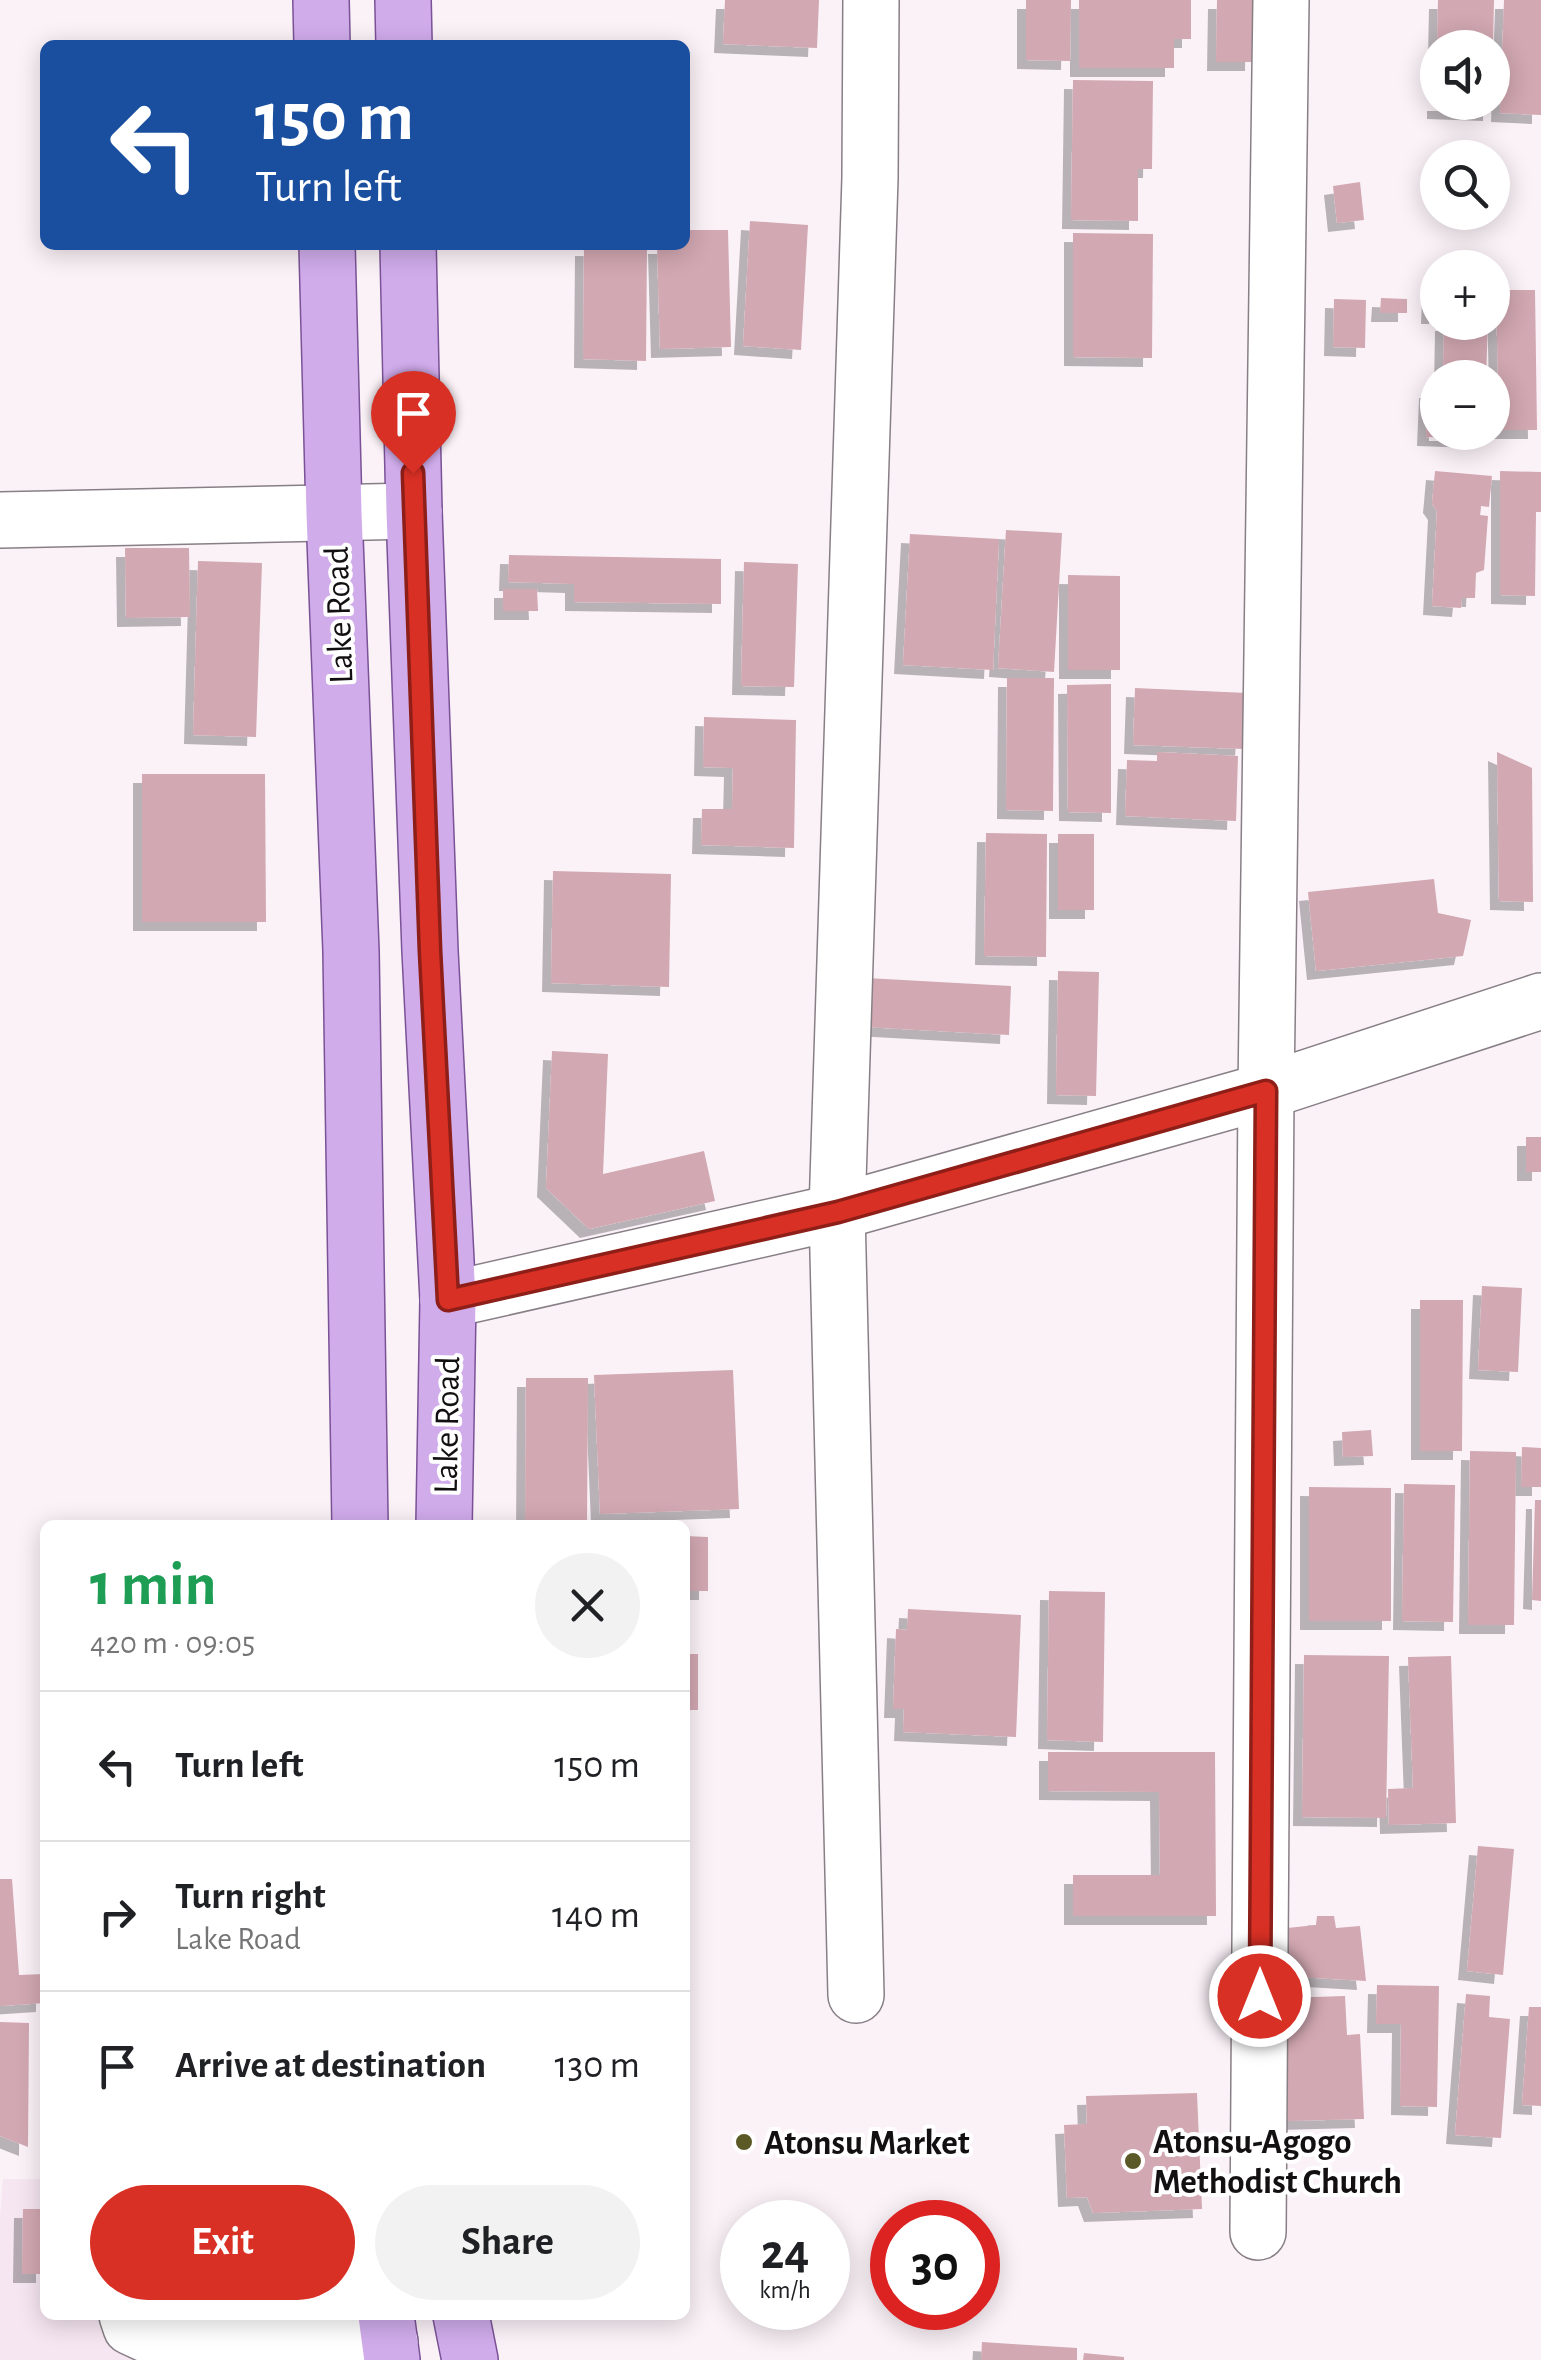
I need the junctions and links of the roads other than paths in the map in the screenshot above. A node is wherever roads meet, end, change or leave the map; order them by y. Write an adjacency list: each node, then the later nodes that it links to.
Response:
1 (322, 0): 5 (main road)
2 (403, 0): 6 (main road)
3 (872, 0): 14 (street)
4 (1281, 0): 13 (street)
5 (322, 40)
6 (404, 40)
7 (327, 250): 10 (main road, Lake Road)
8 (408, 250): 9 (main road, Lake Road)
9 (414, 511): 10 (street); 15 (main road, Lake Road)
10 (334, 513): 11 (street); 16 (main road, Lake Road)
11 (0, 520)
12 (1541, 1001): 13 (street)
13 (1266, 1091): 14 (street); 19 (street)
14 (838, 1212): 15 (street); 18 (street)
15 (448, 1300): 17 (main road, Lake Road)
16 (360, 1520)
17 (444, 1520)
18 (856, 1995)
19 (1258, 2232)
20 (129, 2320): 22 (street)
21 (462, 2320): 23 (main road)
22 (389, 2339)
23 (470, 2360)

